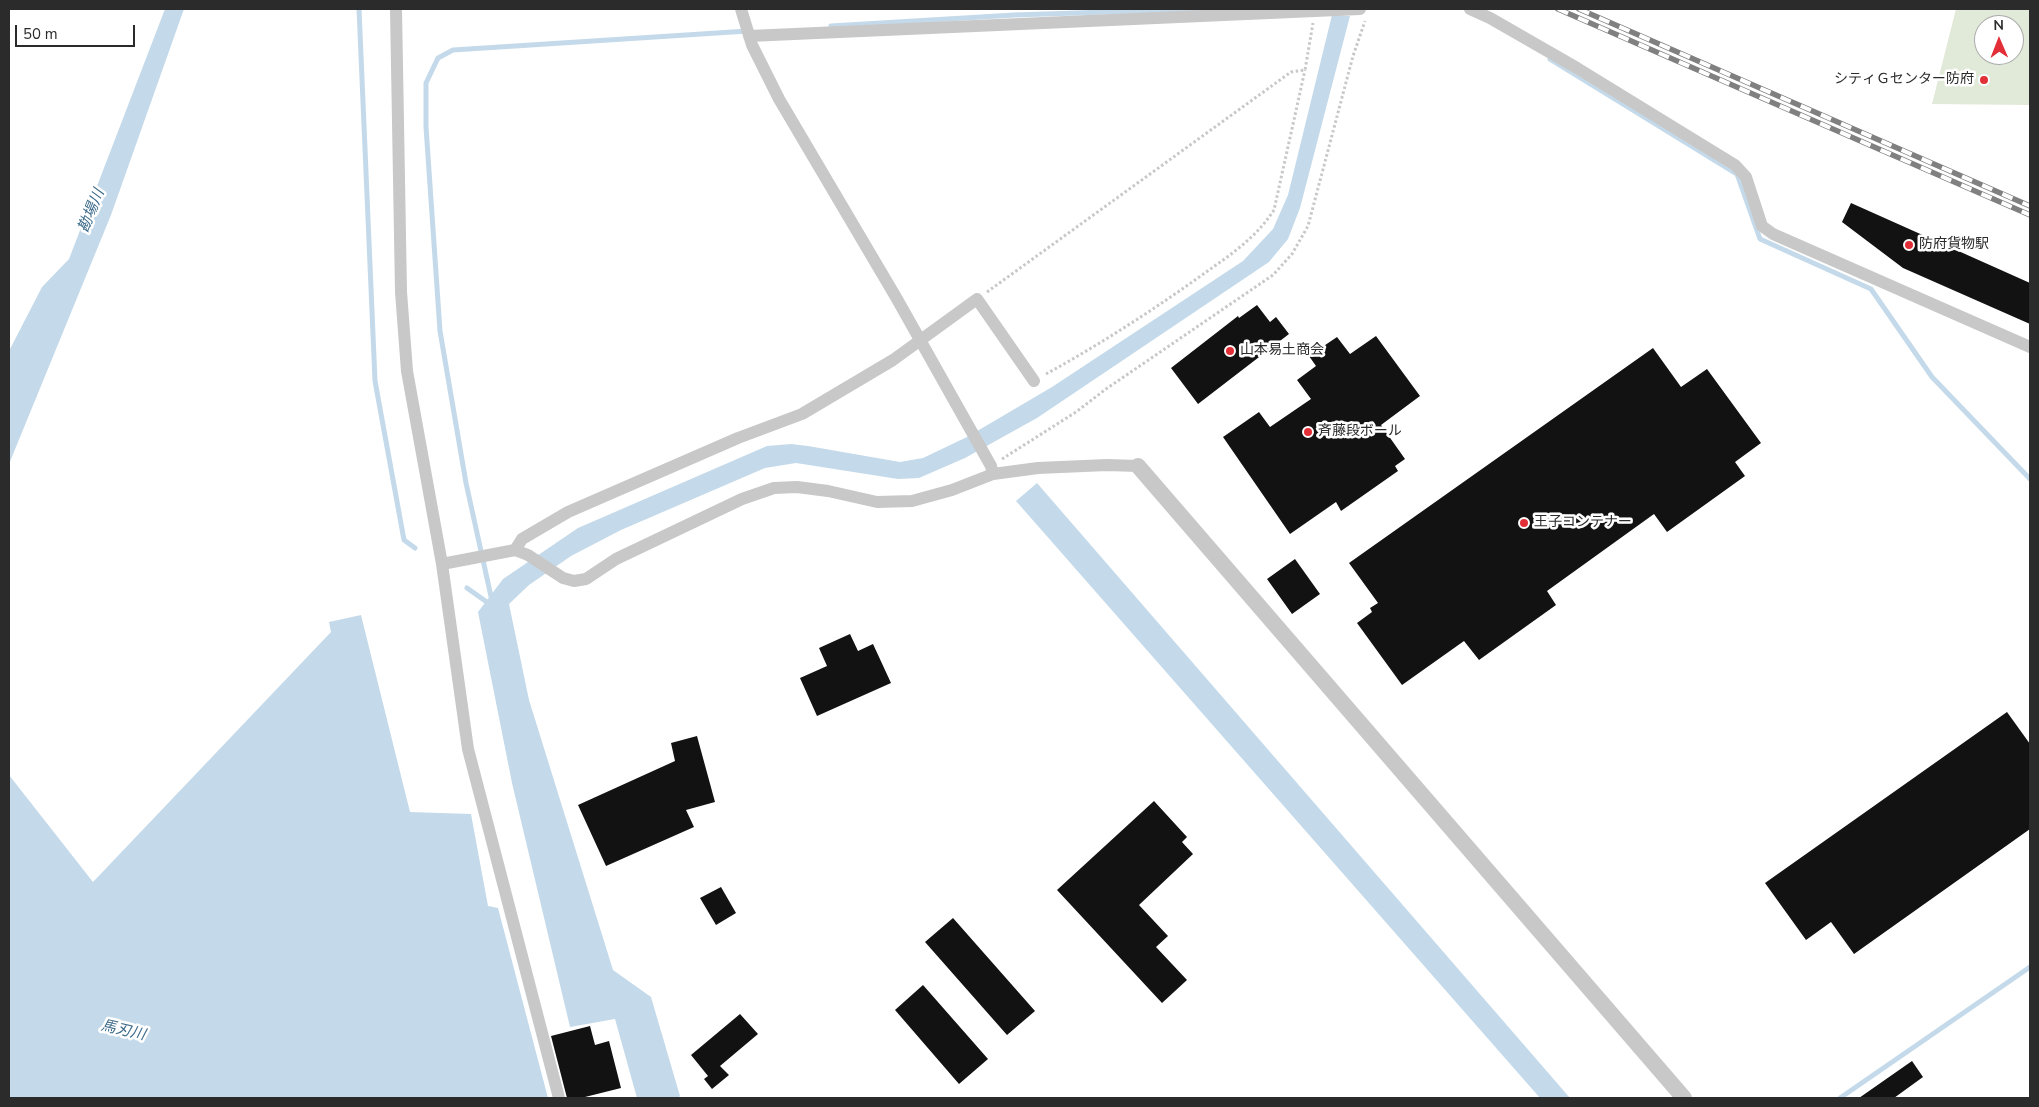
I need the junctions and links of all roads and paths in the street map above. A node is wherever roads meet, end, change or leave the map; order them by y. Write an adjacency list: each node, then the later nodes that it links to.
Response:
1 (396, 9): 15 (street)
2 (741, 9): 6 (street)
3 (1470, 9): 10 (street)
4 (1319, 11): 5 (street); 6 (street); 7 (path)
5 (1364, 12): 12 (path)
6 (749, 36): 9 (street)
7 (1305, 70): 8 (path); 11 (path)
8 (977, 299): 9 (street); 11 (street)
9 (919, 339): 12 (street); 14 (street)
10 (2030, 347)
11 (1034, 381)
12 (990, 465): 13 (street); 14 (street)
13 (1138, 466): 17 (street)
14 (515, 550): 15 (street)
15 (442, 564): 16 (street)
16 (559, 1098)
17 (1684, 1098)

